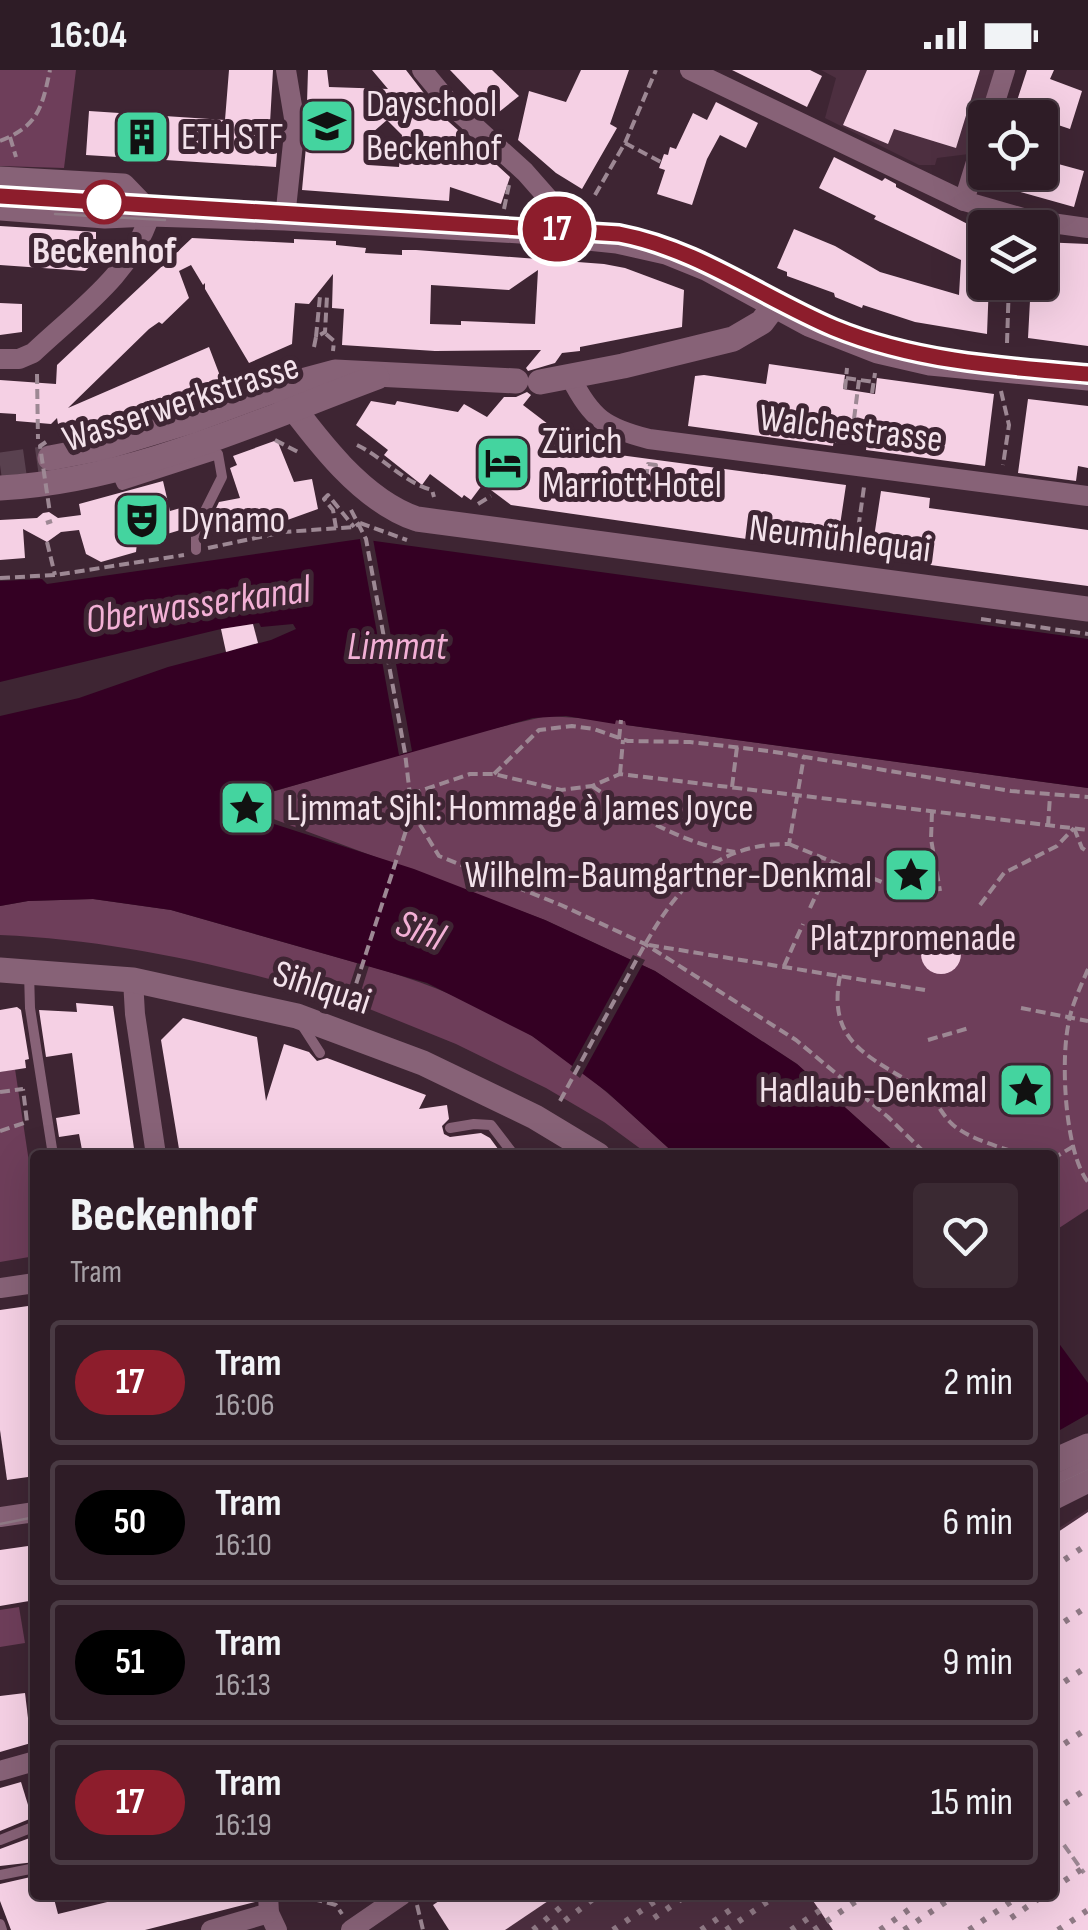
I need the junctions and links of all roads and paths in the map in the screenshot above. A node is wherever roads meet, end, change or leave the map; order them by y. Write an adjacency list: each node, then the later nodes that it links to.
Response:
1 (50, 70): 8 (path)
2 (286, 70): 20 (street)
3 (422, 70): 22 (street)
4 (656, 70): 10 (path)
5 (690, 70): 16 (street)
6 (1005, 70): 7 (street)
7 (996, 100)
8 (10, 137): 9 (path); 12 (path)
9 (0, 141)
10 (625, 143): 11 (path); 15 (path)
11 (660, 162)
12 (9, 170): 19 (street)
13 (509, 185): 18 (path)
14 (968, 188): 16 (street)
15 (595, 195)
16 (964, 201): 21 (street)
17 (0, 208): 19 (street)
18 (504, 209)
19 (150, 214): 20 (street); 32 (street)
20 (286, 218): 22 (street)
21 (1088, 228)
22 (556, 234): 26 (street)
23 (320, 296): 28 (path)
24 (327, 296): 27 (path)
25 (1008, 300): 29 (path)
26 (774, 306): 36 (street, Wasserwerkstrasse); 38 (street)
27 (325, 332): 28 (path); 31 (path)
28 (316, 337): 30 (path)
29 (1006, 343)
30 (314, 347)
31 (333, 351)
32 (0, 359)
33 (847, 368): 37 (path)
34 (875, 373): 40 (path)
35 (37, 374): 46 (path)
36 (571, 378): 44 (street, Wasserwerkstrasse); 61 (street, Walchestrasse)
37 (846, 378): 39 (path); 41 (path)
38 (1088, 378)
39 (860, 380): 40 (path); 45 (path)
40 (874, 382): 43 (path)
41 (845, 389)
42 (1001, 391): 53 (path)
43 (872, 394)
44 (286, 398): 51 (street, Wasserwerkstrasse); 54 (street, Wasserwerkstrasse); 74 (street, Neumühlequai)
45 (854, 419)
46 (36, 435)
47 (839, 435): 49 (path)
48 (266, 439): 52 (path)
49 (865, 439)
50 (357, 445): 62 (path)
51 (45, 448): 66 (path, bridge)
52 (305, 458)
53 (1002, 472)
54 (118, 477): 57 (street, Wasserwerkstrasse); 71 (lane)
55 (646, 479): 56 (path)
56 (654, 481)
57 (0, 488)
58 (340, 496): 67 (path)
59 (423, 496): 62 (path)
60 (491, 496): 65 (path)
61 (1088, 496)
62 (434, 497): 63 (path)
63 (442, 498)
64 (862, 498): 70 (path)
65 (476, 505)
66 (50, 512)
67 (357, 525): 68 (path); 68 (path); 83 (path)
68 (336, 528): 71 (path)
69 (48, 542): 72 (path)
70 (856, 544)
71 (196, 550): 72 (path)
72 (55, 576): 73 (path)
73 (0, 578)
74 (1088, 609)
75 (621, 720): 76 (path)
76 (620, 739): 77 (path); 79 (path); 80 (path)
77 (737, 748): 78 (path); 82 (path)
78 (804, 756): 84 (path); 85 (path)
79 (494, 774): 81 (path); 83 (path)
80 (620, 774): 81 (path); 82 (path)
81 (592, 786): 93 (path)
82 (732, 786): 84 (path)
83 (410, 794): 88 (path)
84 (799, 794): 87 (path); 92 (path)
85 (1050, 795): 86 (path); 89 (path)
86 (1088, 796)
87 (932, 810): 89 (path); 98 (path)
88 (412, 812): 103 (path); 111 (path)
89 (1048, 826): 90 (path)
90 (1074, 828): 91 (path); 94 (path); 100 (path)
91 (1088, 830)
92 (790, 844): 93 (path); 95 (path)
93 (734, 852): 103 (path)
94 (1088, 852)
95 (832, 862): 97 (path); 101 (path)
96 (910, 877): 97 (path)
97 (904, 891): 99 (path)
98 (940, 892)
99 (923, 899)
100 (980, 905)
101 (810, 908)
102 (803, 924): 104 (path)
103 (645, 944): 104 (path); 120 (path); 128 (path)
104 (784, 966): 108 (path)
105 (1088, 969): 114 (path)
106 (0, 970): 107 (street, Sihlquai)
107 (29, 972): 109 (street, Sihlquai); 124 (lane)
108 (840, 976): 110 (path); 129 (path)
109 (133, 980): 113 (street, Sihlquai); 125 (street)
110 (924, 990)
111 (349, 1007)
112 (1021, 1008): 114 (path)
113 (297, 1016): 118 (lane); 127 (street, Sihlquai)
114 (1069, 1018): 115 (path); 123 (path)
115 (1088, 1022)
116 (968, 1028): 117 (path)
117 (928, 1040)
118 (320, 1053)
119 (0, 1092): 122 (path)
120 (560, 1101)
121 (450, 1128): 126 (lane)
122 (0, 1132)
123 (1074, 1146): 130 (path); 131 (path)
124 (52, 1150)
125 (155, 1150)
126 (510, 1150)
127 (590, 1150)
128 (923, 1150)
129 (1011, 1150)
130 (1058, 1155)
131 (1088, 1182)
132 (30, 1283): 133 (street)
133 (0, 1288)
134 (1088, 1446): 135 (street)
135 (1058, 1459)
136 (1088, 1464): 137 (lane, bridge)
137 (1058, 1478)
138 (1088, 1480): 139 (street)
139 (1058, 1495)
140 (30, 1513): 141 (street)
141 (0, 1518)
142 (30, 1762): 143 (street)
143 (0, 1772)
144 (30, 1828): 145 (lane)
145 (0, 1840)
146 (1064, 1845): 148 (path)
147 (30, 1869): 149 (lane)
148 (1084, 1874)
149 (0, 1875)
150 (317, 1900): 155 (path)
151 (402, 1900): 155 (street)
152 (411, 1900): 156 (path)
153 (271, 1913): 154 (street)
154 (211, 1930)
155 (352, 1930)
156 (423, 1930)

